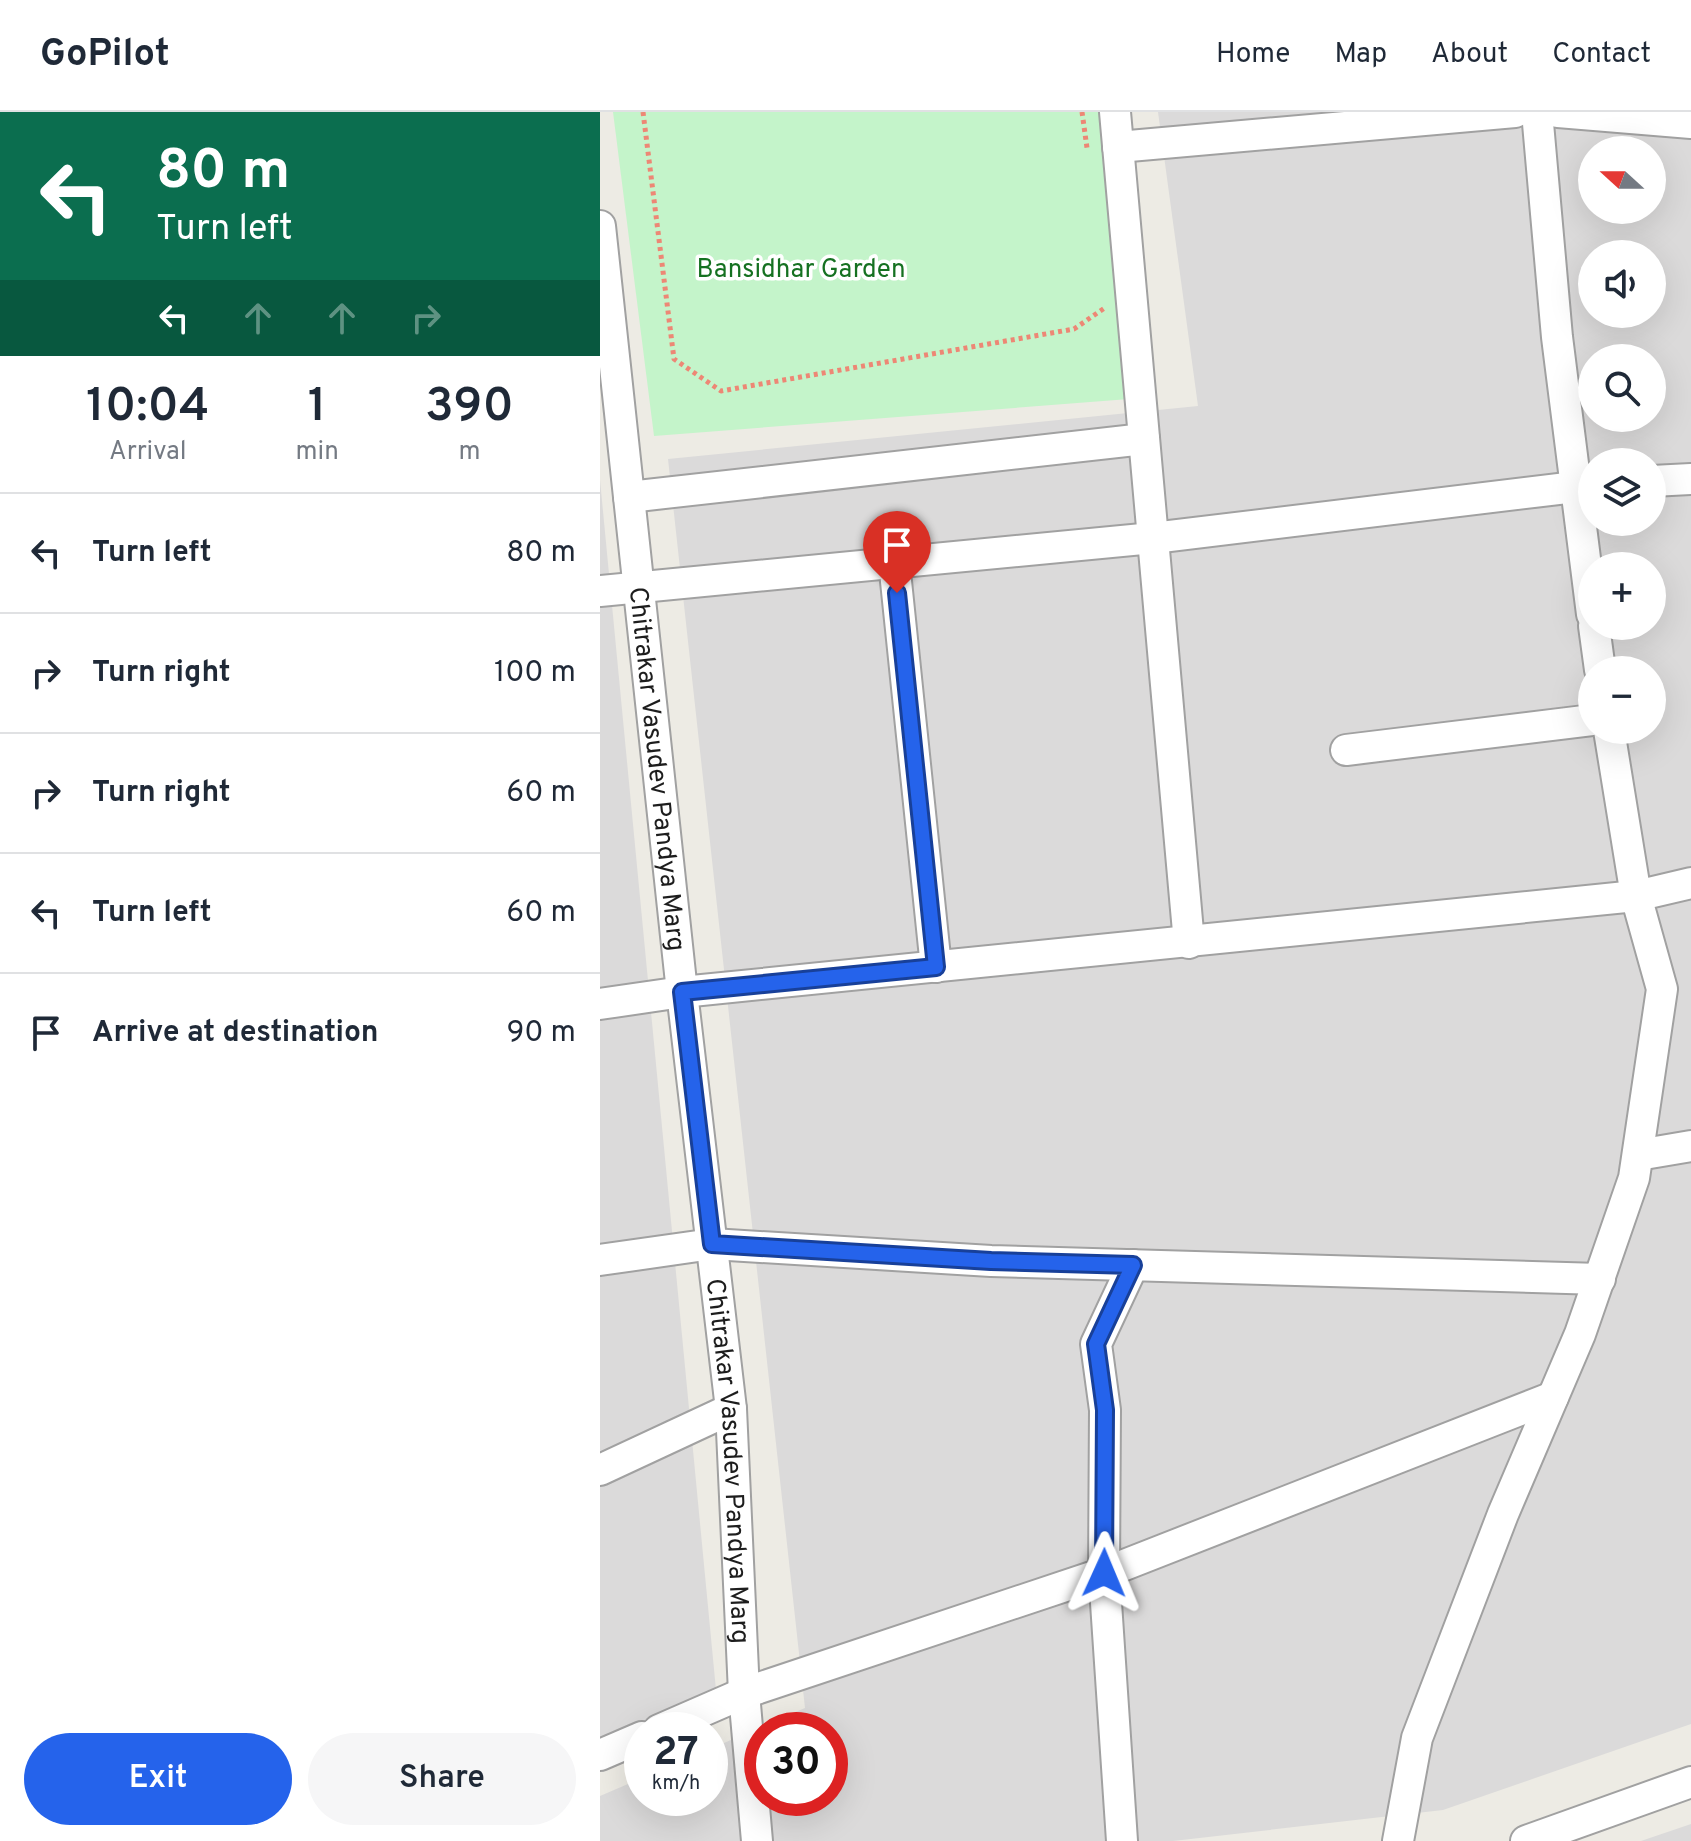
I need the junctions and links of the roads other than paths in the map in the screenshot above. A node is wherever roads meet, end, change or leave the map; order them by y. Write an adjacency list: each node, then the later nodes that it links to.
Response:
1 (1115, 112): 6 (street)
2 (1515, 112): 6 (street)
3 (1537, 112): 9 (street)
4 (1558, 112): 5 (street)
5 (1691, 123)
6 (1118, 147): 8 (street)
7 (600, 228): 13 (street, Chitrakar Vasudev Pandya Marg)
8 (1144, 439): 13 (street); 14 (street)
9 (1578, 452)
10 (1691, 479): 11 (street)
11 (1666, 480)
12 (1578, 486): 14 (street)
13 (629, 497): 16 (street, Chitrakar Vasudev Pandya Marg)
14 (1153, 538): 15 (street); 23 (street)
15 (894, 562): 16 (street); 24 (street)
16 (638, 586): 17 (street); 25 (street, Chitrakar Vasudev Pandya Marg)
17 (600, 591)
18 (1578, 722): 20 (street)
19 (1611, 744): 22 (street)
20 (1346, 750)
21 (1691, 883): 22 (street)
22 (1636, 896): 23 (street); 28 (street)
23 (1189, 943): 24 (street)
24 (936, 967): 25 (street)
25 (682, 992): 26 (street); 29 (street, Chitrakar Vasudev Pandya Marg)
26 (600, 1004)
27 (1691, 1152): 28 (street)
28 (1638, 1155): 32 (street)
29 (712, 1244): 30 (street); 31 (street); 34 (street, Chitrakar Vasudev Pandya Marg)
30 (600, 1260)
31 (1133, 1265): 32 (street); 36 (street)
32 (1600, 1279): 33 (street)
33 (1553, 1397): 36 (street); 44 (street)
34 (731, 1409): 35 (street); 37 (street, Chitrakar Vasudev Pandya Marg)
35 (600, 1470)
36 (1104, 1573): 37 (street); 43 (street)
37 (744, 1693): 38 (street); 42 (street, Chitrakar Vasudev Pandya Marg)
38 (700, 1712)
39 (624, 1745): 40 (street)
40 (600, 1755)
41 (1691, 1782): 45 (street)
42 (757, 1841)
43 (1122, 1841)
44 (1398, 1841)
45 (1526, 1841)

